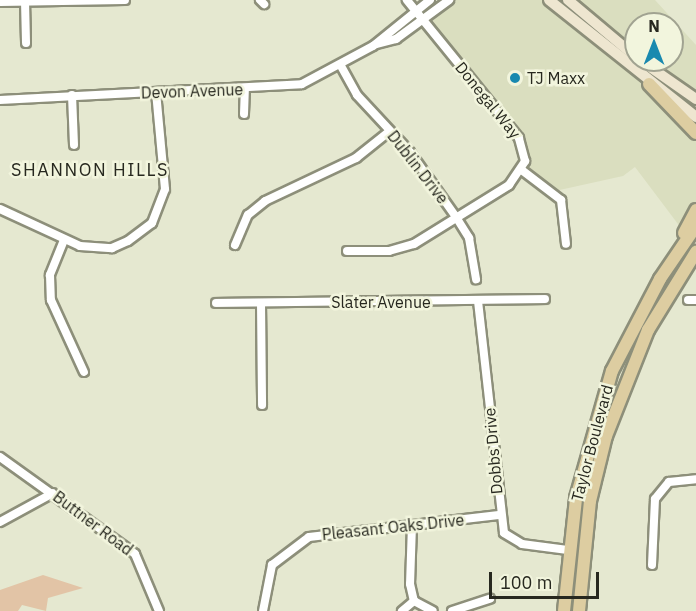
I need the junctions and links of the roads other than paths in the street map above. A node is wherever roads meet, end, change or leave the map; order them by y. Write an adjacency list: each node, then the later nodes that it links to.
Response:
1 (125, 0): 7 (street)
2 (407, 0): 9 (street, Donegal Way)
3 (430, 0): 9 (street, Devon Avenue)
4 (449, 0): 10 (street, Devon Avenue)
5 (549, 0): 16 (main road)
6 (568, 0): 13 (main road)
7 (25, 1): 8 (street); 11 (street)
8 (0, 2)
9 (416, 11): 10 (street, Donegal Way); 12 (street, Devon Avenue)
10 (424, 21): 12 (street, Devon Avenue); 27 (street, Donegal Way)
11 (26, 43)
12 (373, 46): 14 (street, Devon Avenue)
13 (624, 47)
14 (341, 66): 17 (street, Devon Avenue); 24 (street, Dublin Drive)
15 (657, 72): 20 (main road)
16 (649, 84): 23 (main road); 25 (main road)
17 (245, 90): 18 (street, Devon Avenue); 22 (street)
18 (156, 92): 19 (street, Devon Avenue); 32 (street)
19 (72, 94): 21 (street, Devon Avenue); 26 (street)
20 (696, 99)
21 (0, 100)
22 (244, 114)
23 (696, 117)
24 (390, 130): 30 (street, Dublin Drive); 33 (street)
25 (696, 133)
26 (74, 146)
27 (523, 171): 30 (street); 34 (street)
28 (0, 209): 32 (street)
29 (696, 210): 38 (main road)
30 (456, 217): 35 (street); 37 (street, Dublin Drive)
31 (696, 226): 38 (main road, Taylor Boulevard)
32 (64, 240): 43 (street)
33 (235, 244)
34 (566, 244)
35 (346, 250)
36 (696, 252): 61 (main road, Taylor Boulevard)
37 (476, 279)
38 (660, 279): 51 (main road, Taylor Boulevard)
39 (545, 299): 40 (street, Slater Avenue)
40 (478, 301): 42 (street, Slater Avenue); 48 (street, Dobbs Drive)
41 (216, 303): 42 (street, Slater Avenue)
42 (261, 303): 44 (street)
43 (84, 372)
44 (262, 405)
45 (0, 457): 47 (street, Buttner Road)
46 (696, 479): 52 (street)
47 (53, 493): 49 (street); 55 (street, Buttner Road)
48 (499, 515): 50 (street, Pleasant Oaks Drive); 51 (street, Dobbs Drive)
49 (0, 522)
50 (411, 525): 54 (street); 56 (street, Pleasant Oaks Drive)
51 (568, 550): 60 (main road, Taylor Boulevard)
52 (652, 565)
53 (490, 599): 59 (street)
54 (414, 601): 57 (street); 58 (street)
55 (159, 611)
56 (263, 611)
57 (402, 611)
58 (433, 611)
59 (452, 611)
60 (564, 611)
61 (579, 611)

